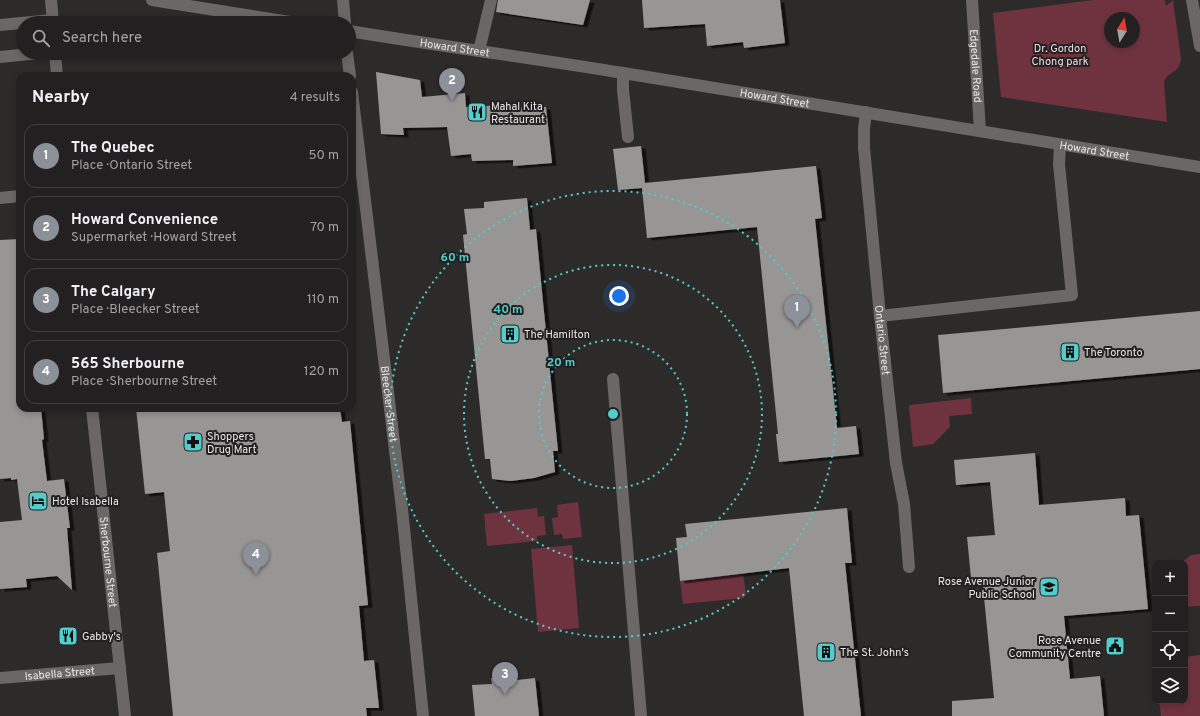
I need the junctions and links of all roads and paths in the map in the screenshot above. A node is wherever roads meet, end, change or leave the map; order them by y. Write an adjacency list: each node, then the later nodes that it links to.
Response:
1 (51, 0): 7 (street)
2 (152, 0): 8 (street)
3 (343, 0): 9 (street)
4 (491, 0): 14 (street)
5 (972, 0): 24 (street, Edgedale Road)
6 (1192, 0): 13 (street)
7 (52, 16)
8 (252, 16)
9 (344, 16)
10 (16, 24): 11 (street)
11 (0, 25)
12 (356, 32): 14 (street, Howard Street)
13 (1200, 46)
14 (479, 51): 21 (street, Howard Street)
15 (16, 55): 16 (street)
16 (0, 57)
17 (56, 60): 19 (street)
18 (348, 60): 20 (street)
19 (57, 72)
20 (349, 72)
21 (623, 73): 22 (street, Howard Street); 25 (street)
22 (866, 112): 24 (street, Howard Street); 30 (street, Ontario Street)
23 (356, 125): 37 (street, Bleecker Street)
24 (980, 131): 26 (street, Howard Street)
25 (628, 137)
26 (1060, 145): 27 (street, Howard Street); 30 (street)
27 (1200, 167)
28 (16, 196): 29 (street)
29 (0, 198)
30 (880, 316): 33 (street, Ontario Street)
31 (613, 379): 38 (street)
32 (92, 412): 34 (street, Sherbourne Street)
33 (909, 567)
34 (120, 668): 35 (street, Isabella Street); 36 (street, Sherbourne Street)
35 (0, 678)
36 (125, 716)
37 (423, 716)
38 (641, 716)

